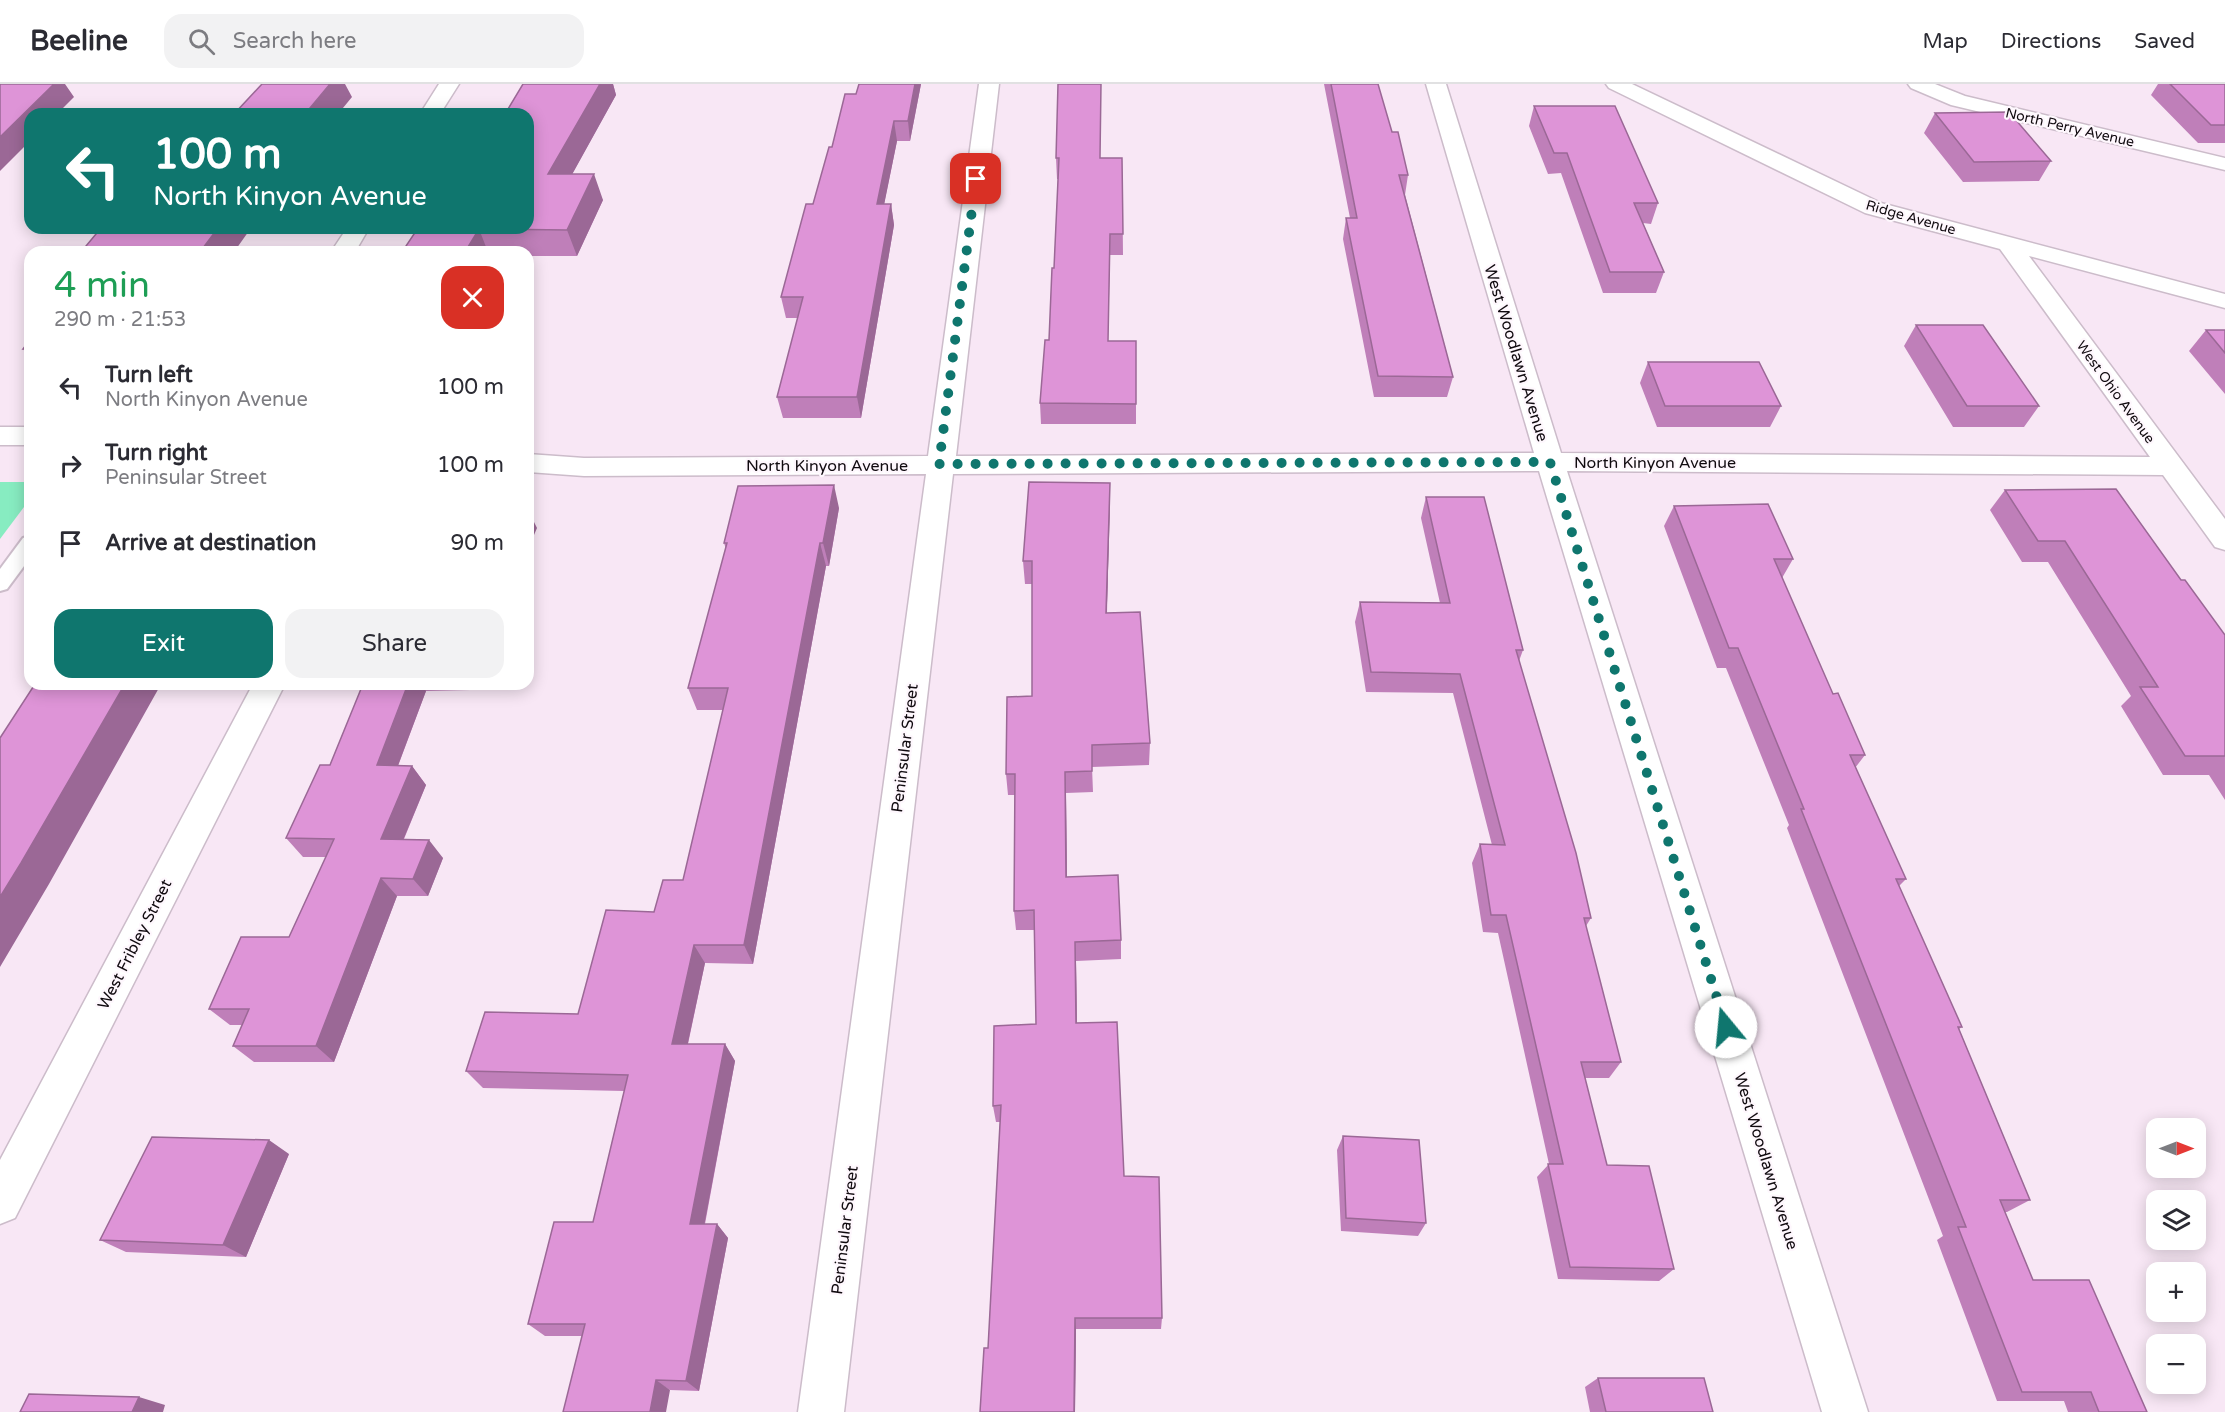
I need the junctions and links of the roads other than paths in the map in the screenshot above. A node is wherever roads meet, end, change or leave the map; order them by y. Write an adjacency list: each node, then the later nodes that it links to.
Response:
1 (449, 84): 6 (street)
2 (989, 84): 14 (street, Peninsular Street)
3 (1436, 84): 12 (street, West Woodlawn Avenue)
4 (1616, 84): 8 (street, Ridge Avenue)
5 (1918, 84): 7 (street, North Perry Avenue)
6 (434, 108)
7 (2225, 164)
8 (2008, 244): 9 (street, Ridge Avenue); 15 (street, West Ohio Avenue)
9 (2225, 301)
10 (0, 436): 11 (street)
11 (24, 436)
12 (1550, 462): 14 (street, North Kinyon Avenue); 15 (street, North Kinyon Avenue); 22 (street, West Woodlawn Avenue)
13 (534, 463): 14 (street, North Kinyon Avenue)
14 (939, 464): 21 (street, Peninsular Street)
15 (2170, 466): 16 (street, West Ohio Avenue)
16 (2225, 540)
17 (24, 551): 18 (lane)
18 (0, 584)
19 (266, 690): 20 (street, West Fribley Street)
20 (0, 1203)
21 (821, 1412)
22 (1845, 1412)

